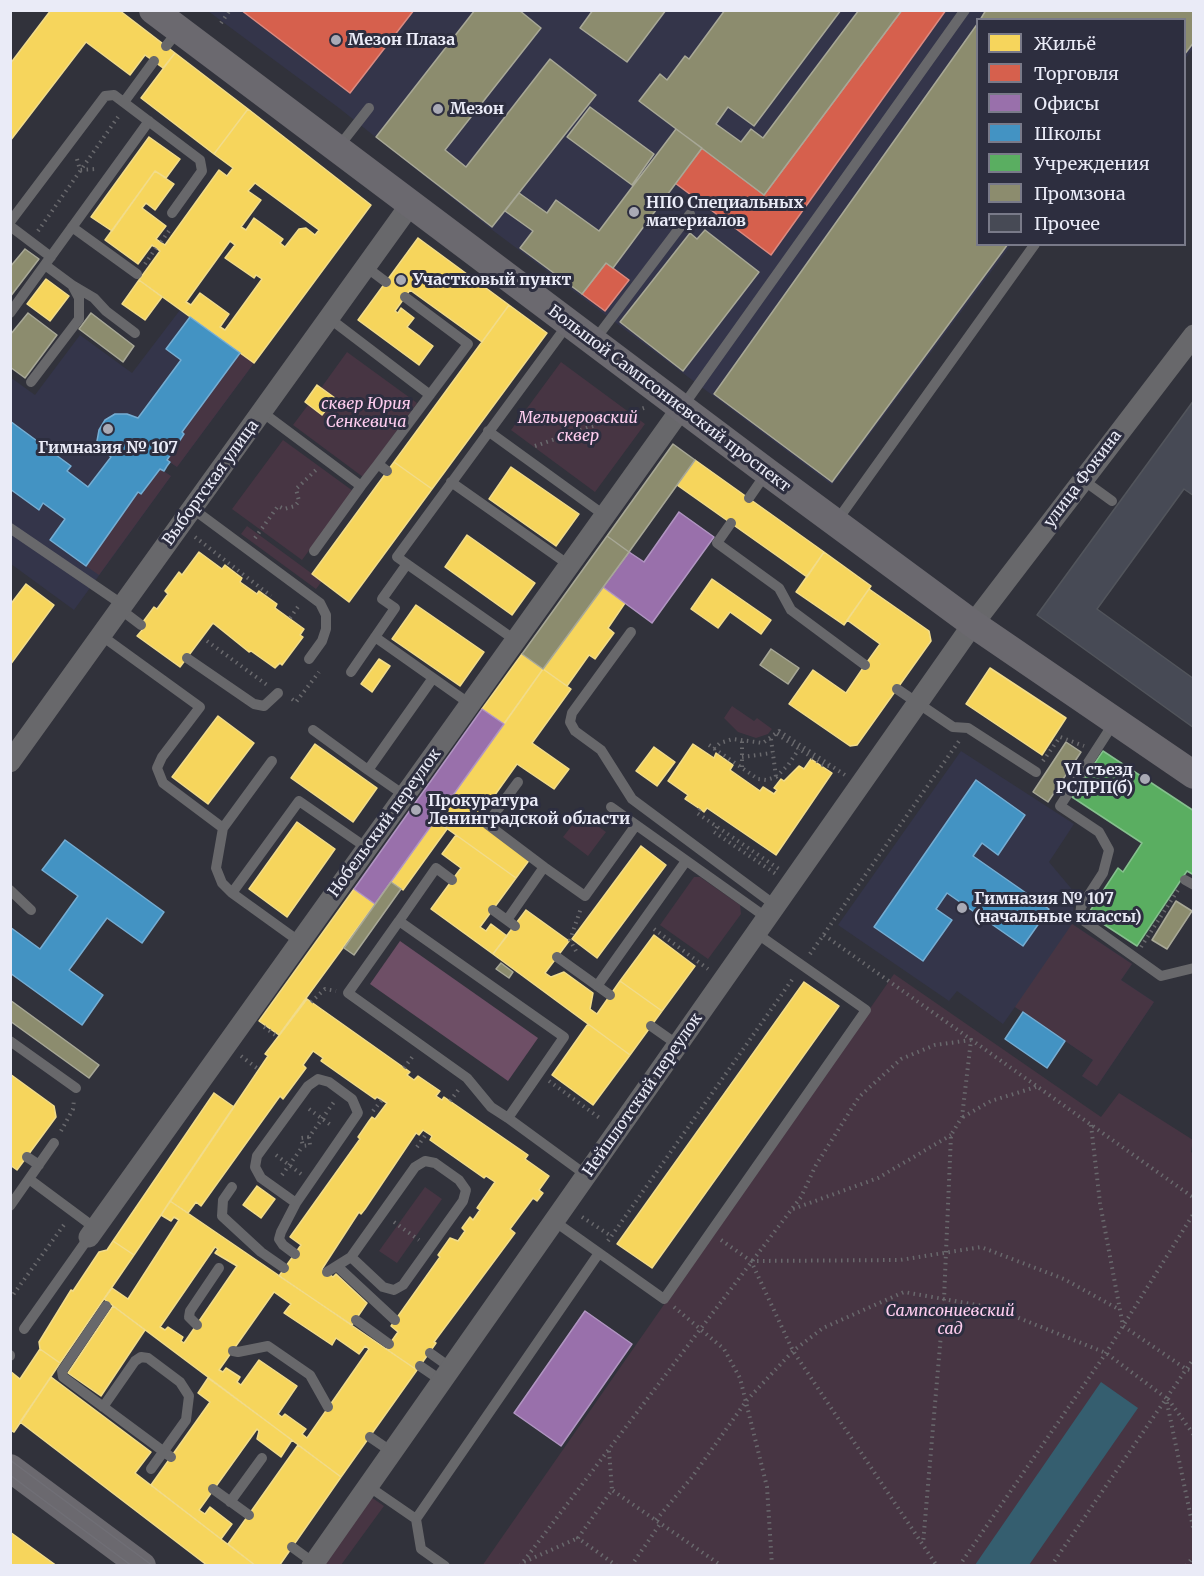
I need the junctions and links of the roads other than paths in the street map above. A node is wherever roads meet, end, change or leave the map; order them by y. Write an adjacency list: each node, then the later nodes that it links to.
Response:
1 (153, 10): 7 (main road, Большой Сампсониевский проспект)
2 (964, 10): 29 (lane)
3 (154, 61): 4 (lane)
4 (123, 102): 6 (lane); 11 (lane)
5 (369, 108): 7 (lane)
6 (149, 121): 9 (lane); 13 (lane)
7 (337, 149): 8 (main road, Большой Сампсониевский проспект)
8 (410, 205): 16 (street, Выборгская улица); 23 (main road, Большой Сампсониевский проспект)
9 (172, 213)
10 (690, 214): 26 (lane)
11 (10, 222)
12 (10, 226): 15 (lane)
13 (72, 227): 15 (lane); 17 (lane)
14 (1034, 246): 40 (lane)
15 (48, 261): 19 (lane); 21 (lane)
16 (366, 267): 18 (lane); 22 (street, Выборгская улица)
17 (137, 274)
18 (386, 282)
19 (72, 285): 24 (lane); 27 (lane)
20 (405, 297): 28 (lane)
21 (10, 313)
22 (329, 318): 28 (lane); 30 (street, Выборгская улица)
23 (568, 324): 26 (main road, Большой Сампсониевский проспект); 31 (lane)
24 (135, 333)
25 (1194, 335): 33 (street, улица Фокина)
26 (593, 342): 29 (main road, Большой Сампсониевский проспект)
27 (31, 382)
28 (430, 394): 35 (lane)
29 (681, 409): 32 (main road, Большой Сампсониевский проспект); 39 (street, Нобельский переулок)
30 (262, 411): 35 (lane); 38 (street, Выборгская улица)
31 (488, 431): 34 (lane); 39 (lane)
32 (767, 472): 36 (lane); 40 (main road, Большой Сампсониевский проспект)
33 (1083, 480): 37 (lane); 48 (street, улица Фокина)
34 (451, 482): 44 (lane); 45 (lane)
35 (362, 486): 43 (lane)
36 (749, 498)
37 (1112, 501)
38 (192, 508): 46 (street, Выборгская улица); 54 (lane)
39 (604, 515): 45 (street, Нобельский переулок)
40 (836, 522): 48 (main road, Большой Сампсониевский проспект)
41 (731, 523): 55 (lane)
42 (10, 528): 46 (lane)
43 (314, 550)
44 (407, 564): 51 (lane); 52 (lane)
45 (569, 565): 52 (street, Нобельский переулок)
46 (122, 607): 47 (lane); 50 (street, Выборгская улица)
47 (141, 624)
48 (973, 624): 61 (street, Нейшлотский переулок); 62 (main road, Большой Сампсониевский проспект)
49 (630, 632): 82 (lane)
50 (102, 636): 65 (street, Выборгская улица); 73 (lane)
51 (375, 637): 56 (lane); 57 (lane)
52 (515, 640): 60 (street, Нобельский переулок)
53 (187, 658): 59 (lane)
54 (309, 659)
55 (865, 665)
56 (351, 672)
57 (434, 678): 60 (lane); 66 (lane)
58 (897, 689): 61 (lane)
59 (278, 693)
60 (470, 704): 70 (street, Нобельский переулок)
61 (918, 704): 67 (lane); 82 (street, Нейшлотский переулок)
62 (1115, 721): 68 (main road, Большой Сампсониевский проспект); 86 (lane)
63 (313, 730): 66 (lane)
64 (272, 761): 73 (lane)
65 (10, 762)
66 (369, 770): 70 (lane)
67 (1036, 772)
68 (1194, 775)
69 (518, 782): 76 (lane)
70 (404, 795): 74 (street, Нобельский переулок)
71 (611, 807): 72 (lane)
72 (636, 825): 75 (lane); 76 (lane)
73 (223, 828): 79 (lane)
74 (367, 848): 79 (lane); 84 (street, Нобельский переулок)
75 (686, 861): 82 (lane); 87 (lane)
76 (544, 867): 81 (lane)
77 (452, 880): 83 (lane)
78 (10, 890): 80 (lane)
79 (232, 893): 84 (lane)
80 (31, 910)
81 (493, 910)
82 (766, 919): 91 (street, Нейшлотский переулок); 104 (lane)
83 (399, 921): 93 (lane); 93 (lane)
84 (300, 942): 103 (street, Нобельский переулок)
85 (557, 957): 87 (lane)
86 (1194, 968)
87 (597, 986): 88 (lane)
88 (610, 995)
89 (651, 1026): 91 (lane)
90 (10, 1041): 92 (lane)
91 (678, 1045): 97 (street, Нейшлотский переулок)
92 (76, 1088)
93 (507, 1118): 97 (lane)
94 (54, 1143): 96 (lane)
95 (27, 1157): 96 (lane)
96 (39, 1165): 98 (lane)
97 (586, 1175): 102 (street, Нейшлотский переулок)
98 (29, 1179): 101 (lane); 103 (lane)
99 (232, 1187): 109 (lane)
100 (296, 1203): 100 (lane); 105 (lane)
101 (10, 1206)
102 (554, 1221): 104 (lane); 120 (street, Нейшлотский переулок)
103 (92, 1232): 115 (lane)
104 (599, 1253): 133 (lane)
105 (295, 1254)
106 (351, 1257): 106 (lane); 107 (lane)
107 (338, 1267): 110 (lane); 113 (lane)
108 (219, 1268): 114 (lane)
109 (284, 1268)
110 (327, 1272)
111 (106, 1306): 121 (lane)
112 (356, 1320): 116 (lane)
113 (395, 1320)
114 (197, 1325)
115 (24, 1329)
116 (390, 1344)
117 (233, 1350): 122 (lane)
118 (430, 1353): 120 (lane)
119 (420, 1366): 120 (lane)
120 (446, 1374): 124 (street, Нейшлотский переулок)
121 (103, 1407): 125 (lane); 125 (lane)
122 (328, 1407)
123 (370, 1437): 124 (lane)
124 (392, 1452): 129 (street, Нейшлотский переулок)
125 (167, 1454): 127 (lane)
126 (262, 1458): 131 (lane)
127 (151, 1469)
128 (15, 1475): 136 (main road)
129 (368, 1486): 133 (lane); 135 (street, Нейшлотский переулок)
130 (213, 1489): 131 (lane)
131 (230, 1502): 132 (lane)
132 (249, 1515)
133 (416, 1519): 137 (lane)
134 (292, 1547): 135 (lane)
135 (313, 1564)
136 (142, 1566)
137 (445, 1566)

